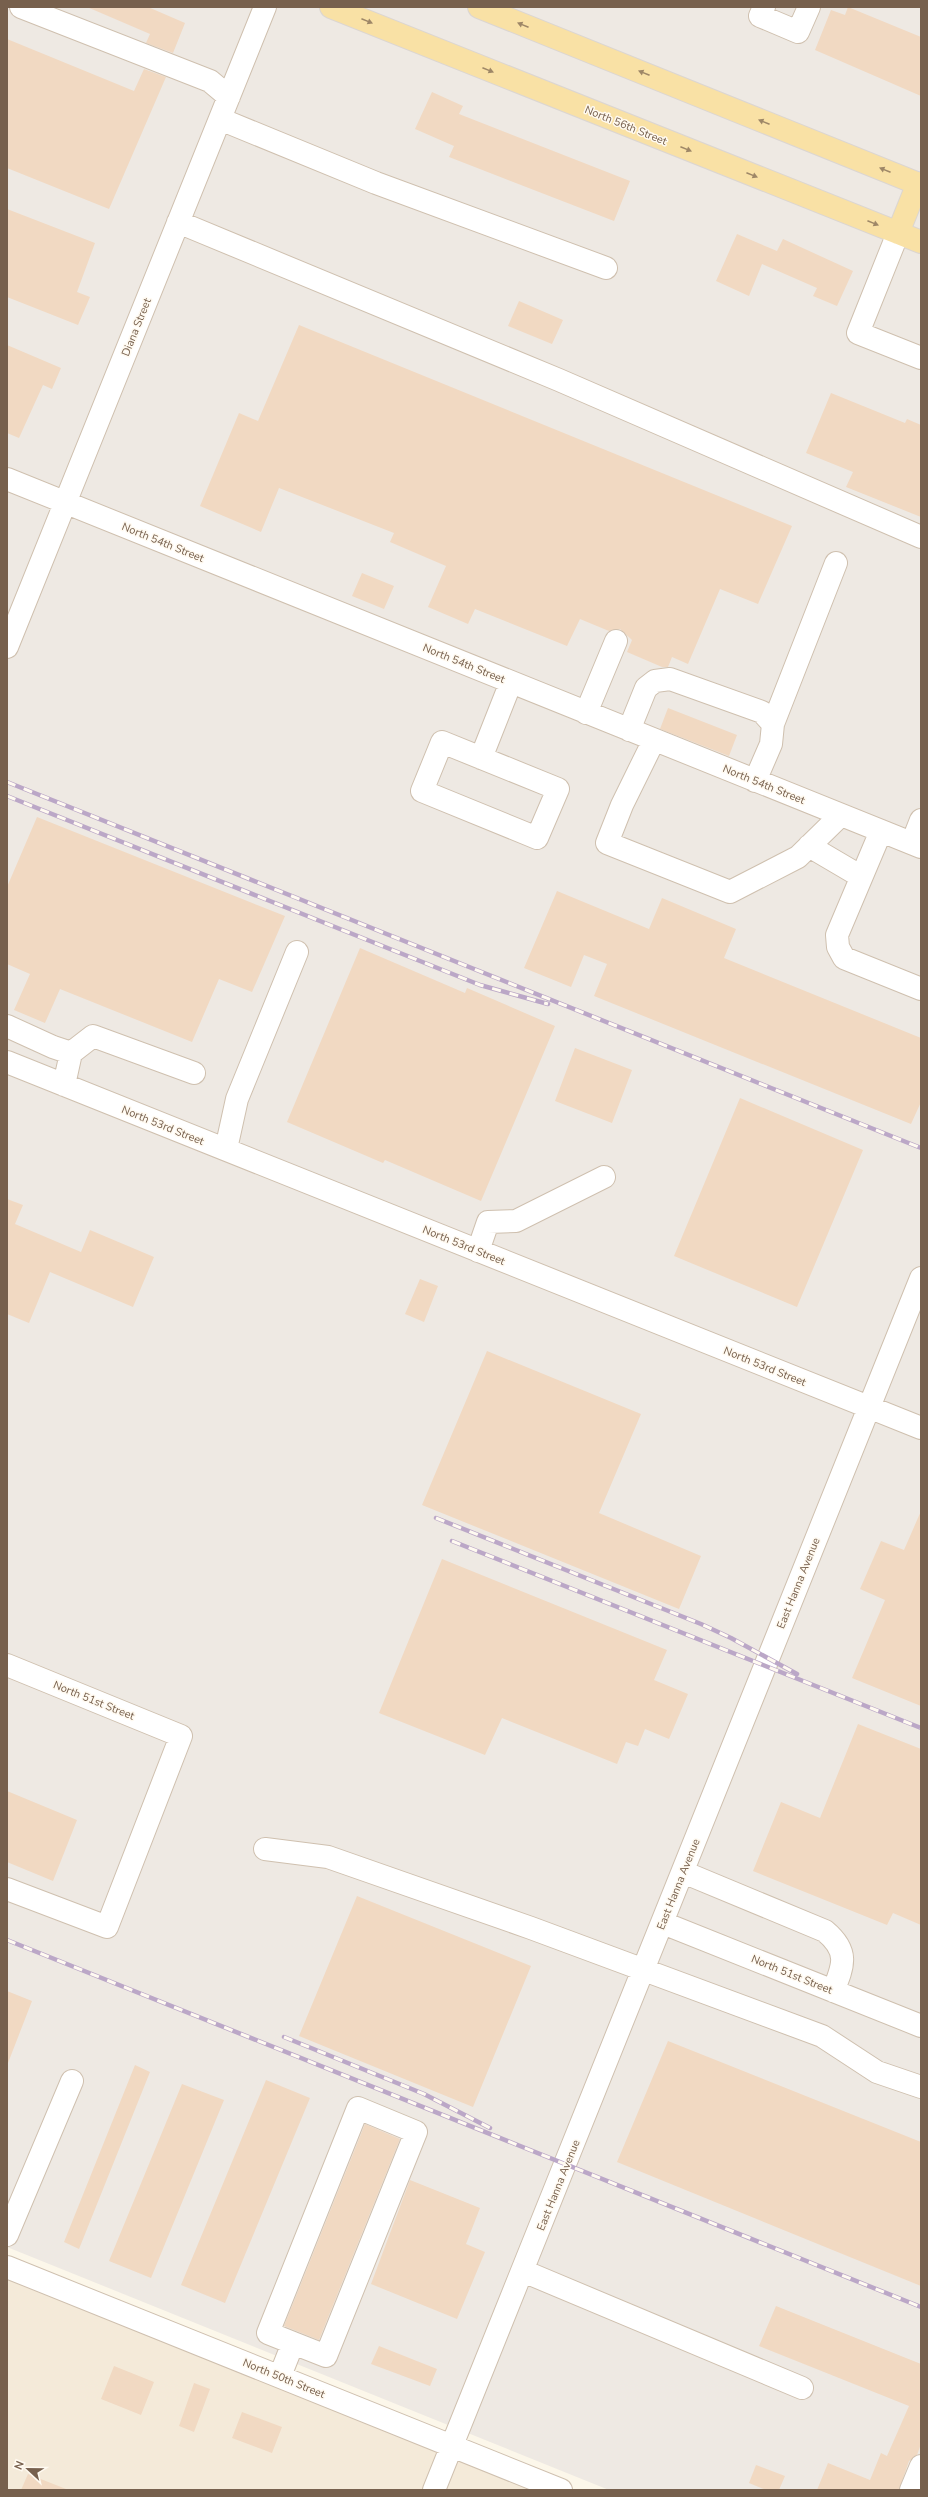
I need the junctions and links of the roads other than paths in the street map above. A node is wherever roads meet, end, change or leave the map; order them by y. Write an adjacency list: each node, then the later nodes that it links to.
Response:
1 (265, 7): 7 (street, Diana Street)
2 (331, 7): 11 (main road, North 56th Street, one-way to 11)
3 (479, 7): 9 (main road, one-way to 3)
4 (764, 7): 5 (street)
5 (809, 7)
6 (31, 9): 7 (street)
7 (229, 97): 8 (street, Diana Street)
8 (220, 119): 10 (street, Diana Street); 13 (street)
9 (920, 181): 11 (main road)
10 (178, 222): 16 (street, Diana Street); 17 (street)
11 (898, 233): 12 (main road, North 56th Street); 14 (street)
12 (921, 242)
13 (606, 268)
14 (921, 358)
15 (7, 479): 16 (street, North 54th Street)
16 (64, 502): 20 (street, Diana Street); 21 (street, North 54th Street)
17 (921, 537)
18 (836, 563): 23 (street)
19 (616, 642): 22 (street)
20 (7, 646)
21 (511, 682): 22 (street, North 54th Street); 26 (street)
22 (586, 712): 24 (street, North 54th Street)
23 (773, 724): 24 (street); 27 (street)
24 (629, 730): 25 (street, North 54th Street)
25 (654, 740): 27 (street, North 54th Street); 32 (street)
26 (481, 758): 26 (street)
27 (755, 781): 28 (street, North 54th Street)
28 (841, 815): 30 (street, North 54th Street); 32 (street)
29 (921, 820): 31 (street)
30 (881, 831): 31 (street, North 54th Street); 33 (street)
31 (917, 845)
32 (809, 846): 33 (street)
33 (860, 876): 35 (street)
34 (297, 952): 41 (street)
35 (921, 989)
36 (7, 1026): 37 (street)
37 (71, 1053): 39 (street); 40 (street)
38 (7, 1062): 40 (street, North 53rd Street)
39 (194, 1073)
40 (64, 1085): 41 (street, North 53rd Street)
41 (226, 1149): 43 (street, North 53rd Street)
42 (604, 1177): 43 (street)
43 (478, 1251): 45 (street, North 53rd Street)
44 (921, 1278): 45 (street, East Hanna Avenue)
45 (869, 1407): 46 (street, North 53rd Street); 49 (street, East Hanna Avenue)
46 (921, 1428)
47 (7, 1665): 50 (street, North 51st Street)
48 (265, 1849): 52 (street)
49 (683, 1872): 51 (street, East Hanna Avenue); 53 (street)
50 (7, 1889)
51 (663, 1923): 52 (street, East Hanna Avenue); 53 (street, North 51st Street)
52 (644, 1970): 56 (street); 59 (street, East Hanna Avenue)
53 (833, 1991): 54 (street, North 51st Street)
54 (921, 2026)
55 (72, 2081): 57 (street)
56 (921, 2087)
57 (7, 2235)
58 (7, 2268): 61 (street, North 50th Street)
59 (523, 2271): 62 (street); 63 (street, East Hanna Avenue)
60 (293, 2343): 60 (street); 61 (street)
61 (280, 2376): 63 (street, North 50th Street)
62 (802, 2388)
63 (452, 2444): 65 (street, East Hanna Avenue); 66 (street, North 50th Street)
64 (921, 2466): 67 (street)
65 (434, 2490)
66 (561, 2490)
67 (911, 2490)

